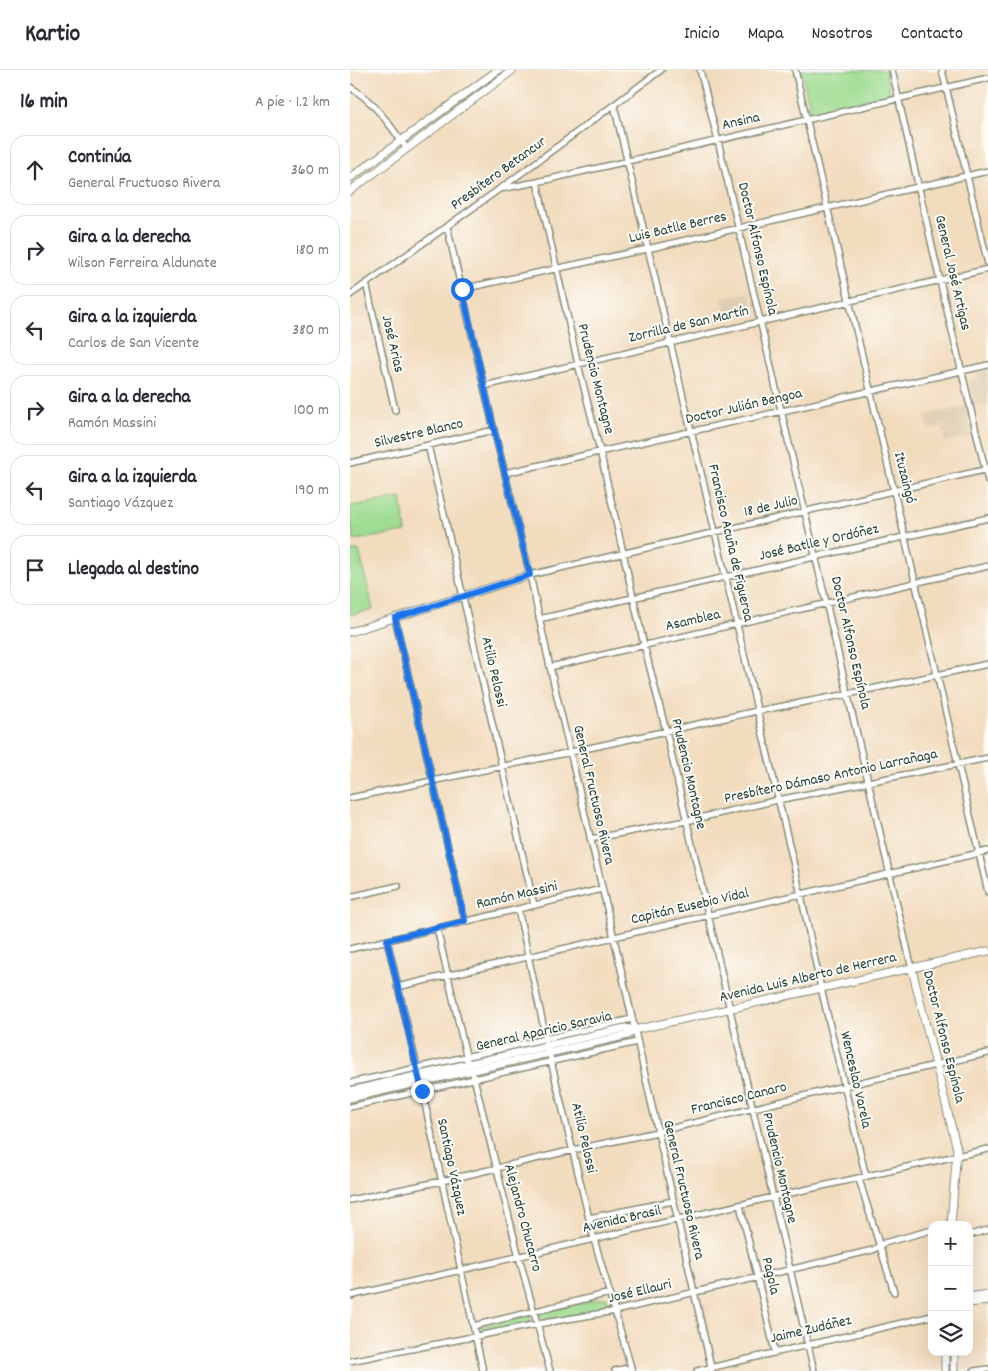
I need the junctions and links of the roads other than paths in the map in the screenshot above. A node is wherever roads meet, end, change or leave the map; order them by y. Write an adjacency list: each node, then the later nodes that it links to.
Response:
1 (498, 70): 14 (street)
2 (513, 70): 16 (street)
3 (661, 70): 12 (street, Presbítero Betancur)
4 (700, 70): 15 (street, Doctor Alfonso Espínola)
5 (795, 70): 13 (street, Ituzaingó)
6 (892, 70): 11 (street, General José Artigas)
7 (942, 70): 10 (street)
8 (988, 78): 10 (street, Ansina)
9 (350, 87): 14 (street)
10 (946, 88): 11 (street, Ansina); 19 (street)
11 (898, 99): 13 (street, Ansina); 22 (street, General José Artigas)
12 (614, 105): 17 (street, Francisco Acuña de Figueroa); 23 (street, Presbítero Betancur)
13 (806, 120): 15 (street, Ansina); 25 (street, Ituzaingó)
14 (402, 141): 16 (street); 20 (street)
15 (718, 141): 17 (street, Ansina); 27 (street, Doctor Alfonso Espínola)
16 (407, 149): 24 (street)
17 (628, 162): 21 (street, Ansina); 28 (street, Francisco Acuña de Figueroa)
18 (988, 171): 19 (street, Luis Batlle Berres)
19 (967, 176): 22 (street, Luis Batlle Berres); 29 (street)
20 (350, 178)
21 (537, 182): 23 (street, Ansina); 30 (street, Prudencio Montagne)
22 (918, 186): 25 (street, Luis Batlle Berres); 32 (street, General José Artigas)
23 (500, 190): 26 (street, Presbítero Betancur)
24 (350, 191)
25 (827, 208): 27 (street, Luis Batlle Berres); 36 (street, Ituzaingó)
26 (447, 226): 33 (street, Presbítero Betancur); 34 (street, General Fructuoso Rivera)
27 (738, 227): 28 (street, Luis Batlle Berres); 37 (street, Doctor Alfonso Espínola)
28 (647, 249): 30 (street, Luis Batlle Berres); 38 (street, Francisco Acuña de Figueroa)
29 (988, 264)
30 (556, 268): 34 (street, Luis Batlle Berres); 39 (street, Prudencio Montagne)
31 (988, 270): 32 (street, Zorrilla de San Martín)
32 (940, 281): 36 (street, Zorrilla de San Martín); 41 (street, General José Artigas)
33 (366, 284): 35 (street, Presbítero Betancur); 44 (street, José Arias)
34 (462, 289): 42 (street, General Fructuoso Rivera)
35 (350, 295)
36 (849, 302): 37 (street, Zorrilla de San Martín); 43 (street, Ituzaingó)
37 (760, 322): 38 (street, Zorrilla de San Martín); 45 (street, Doctor Alfonso Espínola)
38 (669, 343): 39 (street, Zorrilla de San Martín); 47 (street, Francisco Acuña de Figueroa)
39 (578, 364): 42 (street, Zorrilla de San Martín); 49 (street, Prudencio Montagne)
40 (988, 365): 41 (street, Doctor Julián Bengoa)
41 (962, 371): 43 (street, Doctor Julián Bengoa); 51 (street, General José Artigas)
42 (484, 386): 46 (street, General Fructuoso Rivera)
43 (870, 392): 45 (street, Doctor Julián Bengoa); 54 (street, Ituzaingó)
44 (395, 410)
45 (781, 412): 47 (street, Doctor Julián Bengoa); 55 (street, Doctor Alfonso Espínola)
46 (494, 430): 48 (street, Silvestre Blanco); 52 (street, General Fructuoso Rivera)
47 (691, 432): 49 (street, Doctor Julián Bengoa); 57 (street, Francisco Acuña de Figueroa)
48 (428, 445): 50 (street, Silvestre Blanco); 65 (street, Atilio Pelossi)
49 (600, 452): 52 (street, Doctor Julián Bengoa); 59 (street, Prudencio Montagne)
50 (350, 463)
51 (986, 469): 53 (street, General José Artigas); 54 (street, 18 de Julio)
52 (505, 473): 62 (street, General Fructuoso Rivera)
53 (988, 481)
54 (894, 490): 55 (street, 18 de Julio); 58 (street, Ituzaingó)
55 (805, 512): 57 (street, 18 de Julio); 60 (street, Doctor Alfonso Espínola)
56 (988, 518): 58 (street, José Batlle y Ordóñez)
57 (715, 533): 59 (street, 18 de Julio); 63 (street, Francisco Acuña de Figueroa)
58 (905, 536): 60 (street, José Batlle y Ordóñez); 64 (street, Ituzaingó)
59 (623, 553): 62 (street, 18 de Julio); 66 (street, Prudencio Montagne)
60 (816, 556): 63 (street, José Batlle y Ordóñez); 67 (street, Doctor Alfonso Espínola)
61 (988, 566): 64 (street, Asamblea)
62 (530, 575): 65 (street); 69 (street, General Fructuoso Rivera)
63 (725, 578): 66 (street, José Batlle y Ordóñez); 70 (street, Francisco Acuña de Figueroa)
64 (916, 583): 67 (street, Asamblea); 75 (street, Ituzaingó)
65 (463, 596): 68 (street); 82 (street, Atilio Pelossi)
66 (634, 597): 69 (street, José Batlle y Ordóñez); 72 (street, Prudencio Montagne)
67 (826, 604): 70 (street, Asamblea); 76 (street, Doctor Alfonso Espínola)
68 (395, 618): 71 (street); 83 (street)
69 (539, 619): 74 (street, General Fructuoso Rivera)
70 (737, 624): 72 (street, Asamblea); 77 (street, Francisco Acuña de Figueroa)
71 (350, 632)
72 (644, 645): 74 (street, Asamblea); 78 (street, Prudencio Montagne)
73 (988, 664): 75 (street)
74 (550, 667): 79 (street, General Fructuoso Rivera)
75 (937, 675): 76 (street); 81 (street, Ituzaingó)
76 (848, 694): 77 (street); 84 (street, Doctor Alfonso Espínola)
77 (757, 711): 78 (street); 86 (street, Francisco Acuña de Figueroa)
78 (666, 730): 79 (street); 87 (street, Prudencio Montagne)
79 (570, 752): 82 (street); 88 (street, General Fructuoso Rivera)
80 (988, 758): 81 (street, Presbítero Dámaso Antonio Larrañaga)
81 (958, 764): 84 (street, Presbítero Dámaso Antonio Larrañaga); 90 (street, Ituzaingó)
82 (503, 765): 83 (street); 97 (street, Atilio Pelossi)
83 (433, 780): 85 (street); 100 (street)
84 (868, 782): 86 (street, Presbítero Dámaso Antonio Larrañaga); 91 (street, Doctor Alfonso Espínola)
85 (350, 798)
86 (778, 800): 87 (street, Presbítero Dámaso Antonio Larrañaga); 95 (street, Francisco Acuña de Figueroa)
87 (686, 821): 88 (street, Presbítero Dámaso Antonio Larrañaga); 99 (street, Prudencio Montagne)
88 (590, 839): 93 (street, General Fructuoso Rivera)
89 (988, 851): 90 (street, Capitán Eusebio Vidal)
90 (978, 853): 91 (street, Capitán Eusebio Vidal); 94 (street, Ituzaingó)
91 (889, 874): 95 (street, Capitán Eusebio Vidal); 107 (street, Doctor Alfonso Espínola)
92 (398, 886): 96 (street)
93 (602, 889): 97 (street, Ramón Massini); 102 (street, General Fructuoso Rivera)
94 (988, 892)
95 (801, 895): 99 (street, Capitán Eusebio Vidal); 110 (street, Francisco Acuña de Figueroa)
96 (350, 897)
97 (534, 905): 98 (street, Ramón Massini)
98 (518, 909): 100 (street, Ramón Massini); 106 (street, Atilio Pelossi)
99 (708, 916): 102 (street, Capitán Eusebio Vidal); 111 (street, Prudencio Montagne)
100 (465, 921): 101 (street, Ramón Massini)
101 (437, 928): 103 (street, Ramón Massini); 108 (street, Alejandro Chucarro)
102 (614, 938): 106 (street, Capitán Eusebio Vidal); 112 (street, General Fructuoso Rivera)
103 (387, 940): 104 (street, Ramón Massini); 109 (street, Santiago Vázquez)
104 (350, 949)
105 (988, 951): 107 (street, Avenida Luis Alberto de Herrera)
106 (528, 957): 108 (street, Capitán Eusebio Vidal); 115 (street, Atilio Pelossi)
107 (912, 969): 110 (street, Avenida Luis Alberto de Herrera); 119 (street, Doctor Alfonso Espínola)
108 (448, 975): 109 (street, Capitán Eusebio Vidal); 118 (street, Alejandro Chucarro)
109 (397, 986): 120 (street, Santiago Vázquez)
110 (821, 988): 111 (street, Avenida Luis Alberto de Herrera); 123 (street, Wenceslao Varela)
111 (729, 1009): 113 (street, Avenida Luis Alberto de Herrera); 128 (street, Prudencio Montagne)
112 (632, 1019): 113 (street, General Fructuoso Rivera); 115 (street, General Aparicio Saravia)
113 (634, 1030): 114 (street, General Fructuoso Rivera); 115 (street, General Aparicio Saravia)
114 (637, 1042): 117 (street, General Aparicio Saravia); 129 (street, General Fructuoso Rivera)
115 (548, 1045): 117 (street, Atilio Pelossi); 118 (street, General Aparicio Saravia); 118 (street, General Aparicio Saravia)
116 (988, 1053): 119 (street, Francisco Canaro)
117 (551, 1062): 121 (street, General Aparicio Saravia); 131 (street, Atilio Pelossi)
118 (469, 1063): 120 (street, General Aparicio Saravia); 120 (street, General Aparicio Saravia); 121 (street, Alejandro Chucarro)
119 (935, 1065): 123 (street, Francisco Canaro); 132 (street, Doctor Alfonso Espínola)
120 (418, 1075): 122 (street, General Aparicio Saravia); 124 (street, General Aparicio Saravia); 125 (street, Santiago Vázquez); 126 (street, General Aparicio Saravia)
121 (474, 1079): 125 (street, General Aparicio Saravia); 133 (street, Alejandro Chucarro)
122 (350, 1083)
123 (844, 1086): 128 (street, Francisco Canaro); 134 (street, Wenceslao Varela)
124 (350, 1091)
125 (422, 1091): 127 (street, General Aparicio Saravia); 136 (street, Santiago Vázquez)
126 (350, 1098)
127 (350, 1107)
128 (752, 1108): 129 (street, Francisco Canaro); 137 (street, Prudencio Montagne)
129 (657, 1132): 131 (street, Francisco Canaro); 139 (street, General Fructuoso Rivera)
130 (988, 1149): 132 (street, Avenida Brasil)
131 (573, 1150): 133 (street, Francisco Canaro); 141 (street, Atilio Pelossi)
132 (957, 1157): 134 (street, Avenida Brasil); 143 (street, Doctor Alfonso Espínola)
133 (497, 1168): 136 (street, Francisco Canaro); 149 (street, Alejandro Chucarro)
134 (866, 1177): 135 (street, Avenida Brasil)
135 (859, 1179): 137 (street, Avenida Brasil); 148 (street)
136 (442, 1181): 138 (street, Francisco Canaro); 151 (street, Santiago Vázquez)
137 (772, 1197): 140 (street, Avenida Brasil); 150 (street, Prudencio Montagne)
138 (350, 1200)
139 (673, 1200): 141 (street); 142 (street, General Fructuoso Rivera)
140 (740, 1205): 142 (street, Avenida Brasil); 152 (street, Pagola)
141 (589, 1218): 147 (street, Atilio Pelossi)
142 (678, 1220): 147 (street, Avenida Brasil); 155 (street, General Fructuoso Rivera)
143 (951, 1221)
144 (988, 1230): 146 (street)
145 (928, 1231): 148 (street, José Ellauri)
146 (973, 1234)
147 (594, 1239): 149 (street, Avenida Brasil); 154 (street, Atilio Pelossi)
148 (879, 1246): 150 (street, José Ellauri); 153 (street)
149 (519, 1257): 151 (street, Avenida Brasil); 162 (street, Alejandro Chucarro)
150 (790, 1270): 152 (street, José Ellauri); 167 (street, Prudencio Montagne)
151 (461, 1271): 157 (street, Avenida Brasil); 165 (street, Santiago Vázquez)
152 (757, 1278): 155 (street, José Ellauri); 168 (street, Pagola)
153 (894, 1292)
154 (610, 1293): 161 (street, Atilio Pelossi); 162 (street, José Ellauri)
155 (694, 1293): 161 (street, José Ellauri); 173 (street, General Fructuoso Rivera)
156 (988, 1294): 158 (street)
157 (350, 1296)
158 (973, 1296)
159 (988, 1301): 160 (street)
160 (973, 1303)
161 (615, 1311): 164 (street, José Ellauri); 172 (street, Atilio Pelossi)
162 (534, 1312): 164 (street, Alejandro Chucarro); 165 (street, José Ellauri)
163 (928, 1317): 167 (street, Jaime Zudáñez)
164 (538, 1324): 166 (street, José Ellauri); 176 (street, Alejandro Chucarro)
165 (473, 1326): 166 (street, Santiago Vázquez)
166 (476, 1337): 171 (street, José Ellauri); 175 (street, Santiago Vázquez)
167 (808, 1345): 168 (street, Jaime Zudáñez); 179 (street, Prudencio Montagne)
168 (775, 1352): 173 (street, Jaime Zudáñez)
169 (945, 1356): 180 (street)
170 (954, 1356): 181 (street)
171 (350, 1361)
172 (632, 1369): 177 (street)
173 (711, 1369): 178 (street, Jaime Zudáñez)
174 (988, 1369): 182 (street)
175 (483, 1371)
176 (550, 1371)
177 (615, 1371)
178 (697, 1371)
179 (814, 1371)
180 (946, 1371)
181 (954, 1371)
182 (974, 1371)

